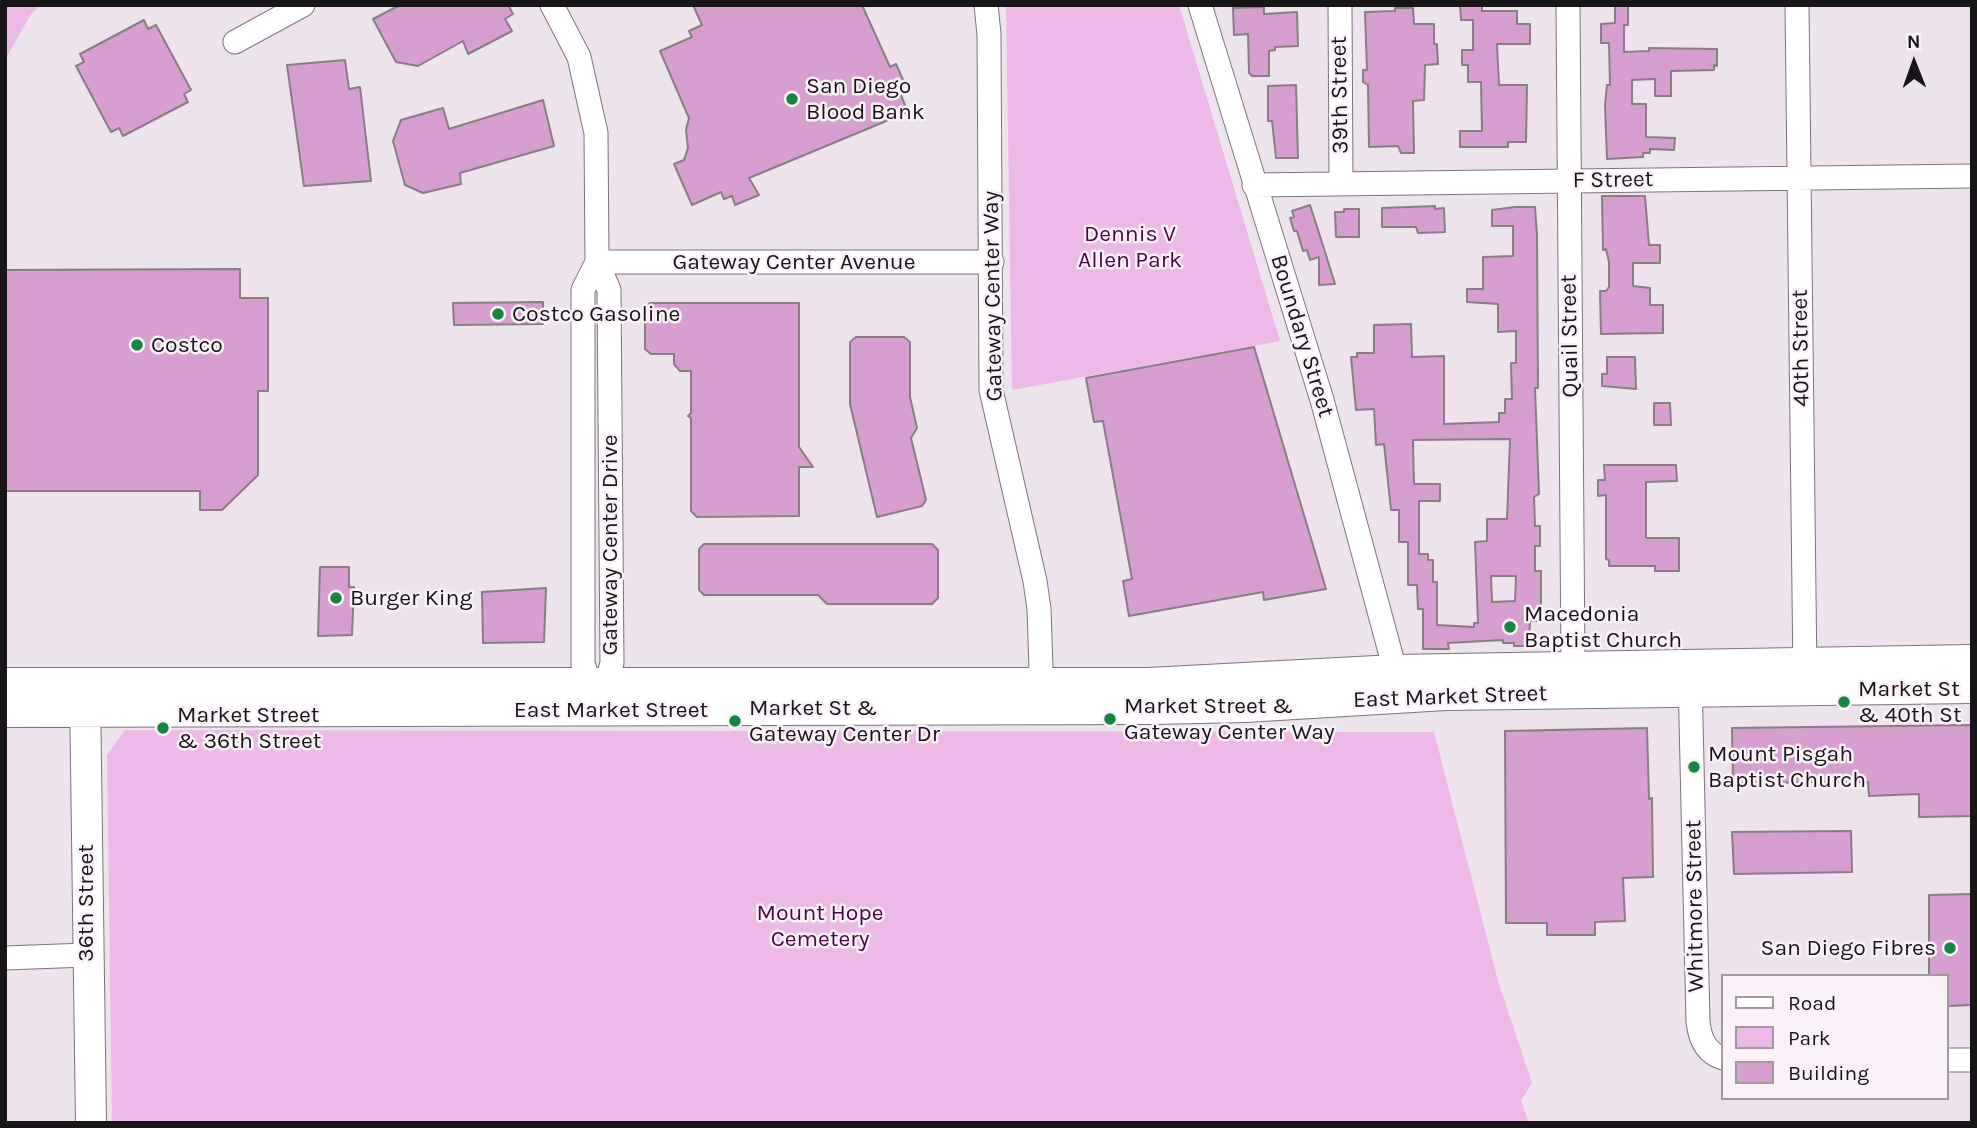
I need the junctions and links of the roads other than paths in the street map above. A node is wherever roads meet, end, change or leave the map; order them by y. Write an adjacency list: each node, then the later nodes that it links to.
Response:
1 (303, 5): 8 (street)
2 (552, 5): 15 (street, Gateway Center Drive)
3 (986, 5): 14 (street, Gateway Center Way)
4 (1200, 5): 13 (street, Boundary Street)
5 (1339, 5): 12 (street, 39th Street)
6 (1567, 5): 11 (street, Quail Street)
7 (1797, 5): 10 (street, 40th Street)
8 (235, 42)
9 (1972, 176): 10 (street, F Street)
10 (1799, 178): 11 (street, F Street); 19 (street, 40th Street)
11 (1569, 181): 12 (street, F Street); 17 (street, Quail Street)
12 (1341, 184): 13 (street, F Street)
13 (1254, 185): 18 (street, Boundary Street)
14 (992, 261): 15 (street, Gateway Center Avenue); 25 (street, Gateway Center Way)
15 (597, 262): 24 (street, Gateway Center Drive)
16 (1972, 660): 19 (main road, East Market Street)
17 (1573, 666): 18 (main road, East Market Street); 20 (main road, East Market Street)
18 (1395, 670): 25 (main road, East Market Street); 26 (main road)
19 (1805, 677): 20 (main road, East Market Street); 23 (main road, East Market Street)
20 (1690, 678): 26 (main road, East Market Street); 31 (street, Whitmore Street)
21 (5, 683): 22 (main road, East Market Street)
22 (85, 683): 24 (main road, East Market Street); 28 (main road, 36th Street)
23 (1972, 688)
24 (599, 693): 25 (main road, East Market Street); 28 (main road, East Market Street)
25 (1042, 696): 26 (main road, East Market Street)
26 (1186, 709)
27 (5, 712): 28 (main road, East Market Street)
28 (84, 713): 29 (main road, 36th Street)
29 (87, 955): 30 (street); 34 (main road, 36th Street)
30 (5, 958)
31 (1722, 1057)
32 (1949, 1060): 33 (street)
33 (1972, 1060)
34 (91, 1123)

